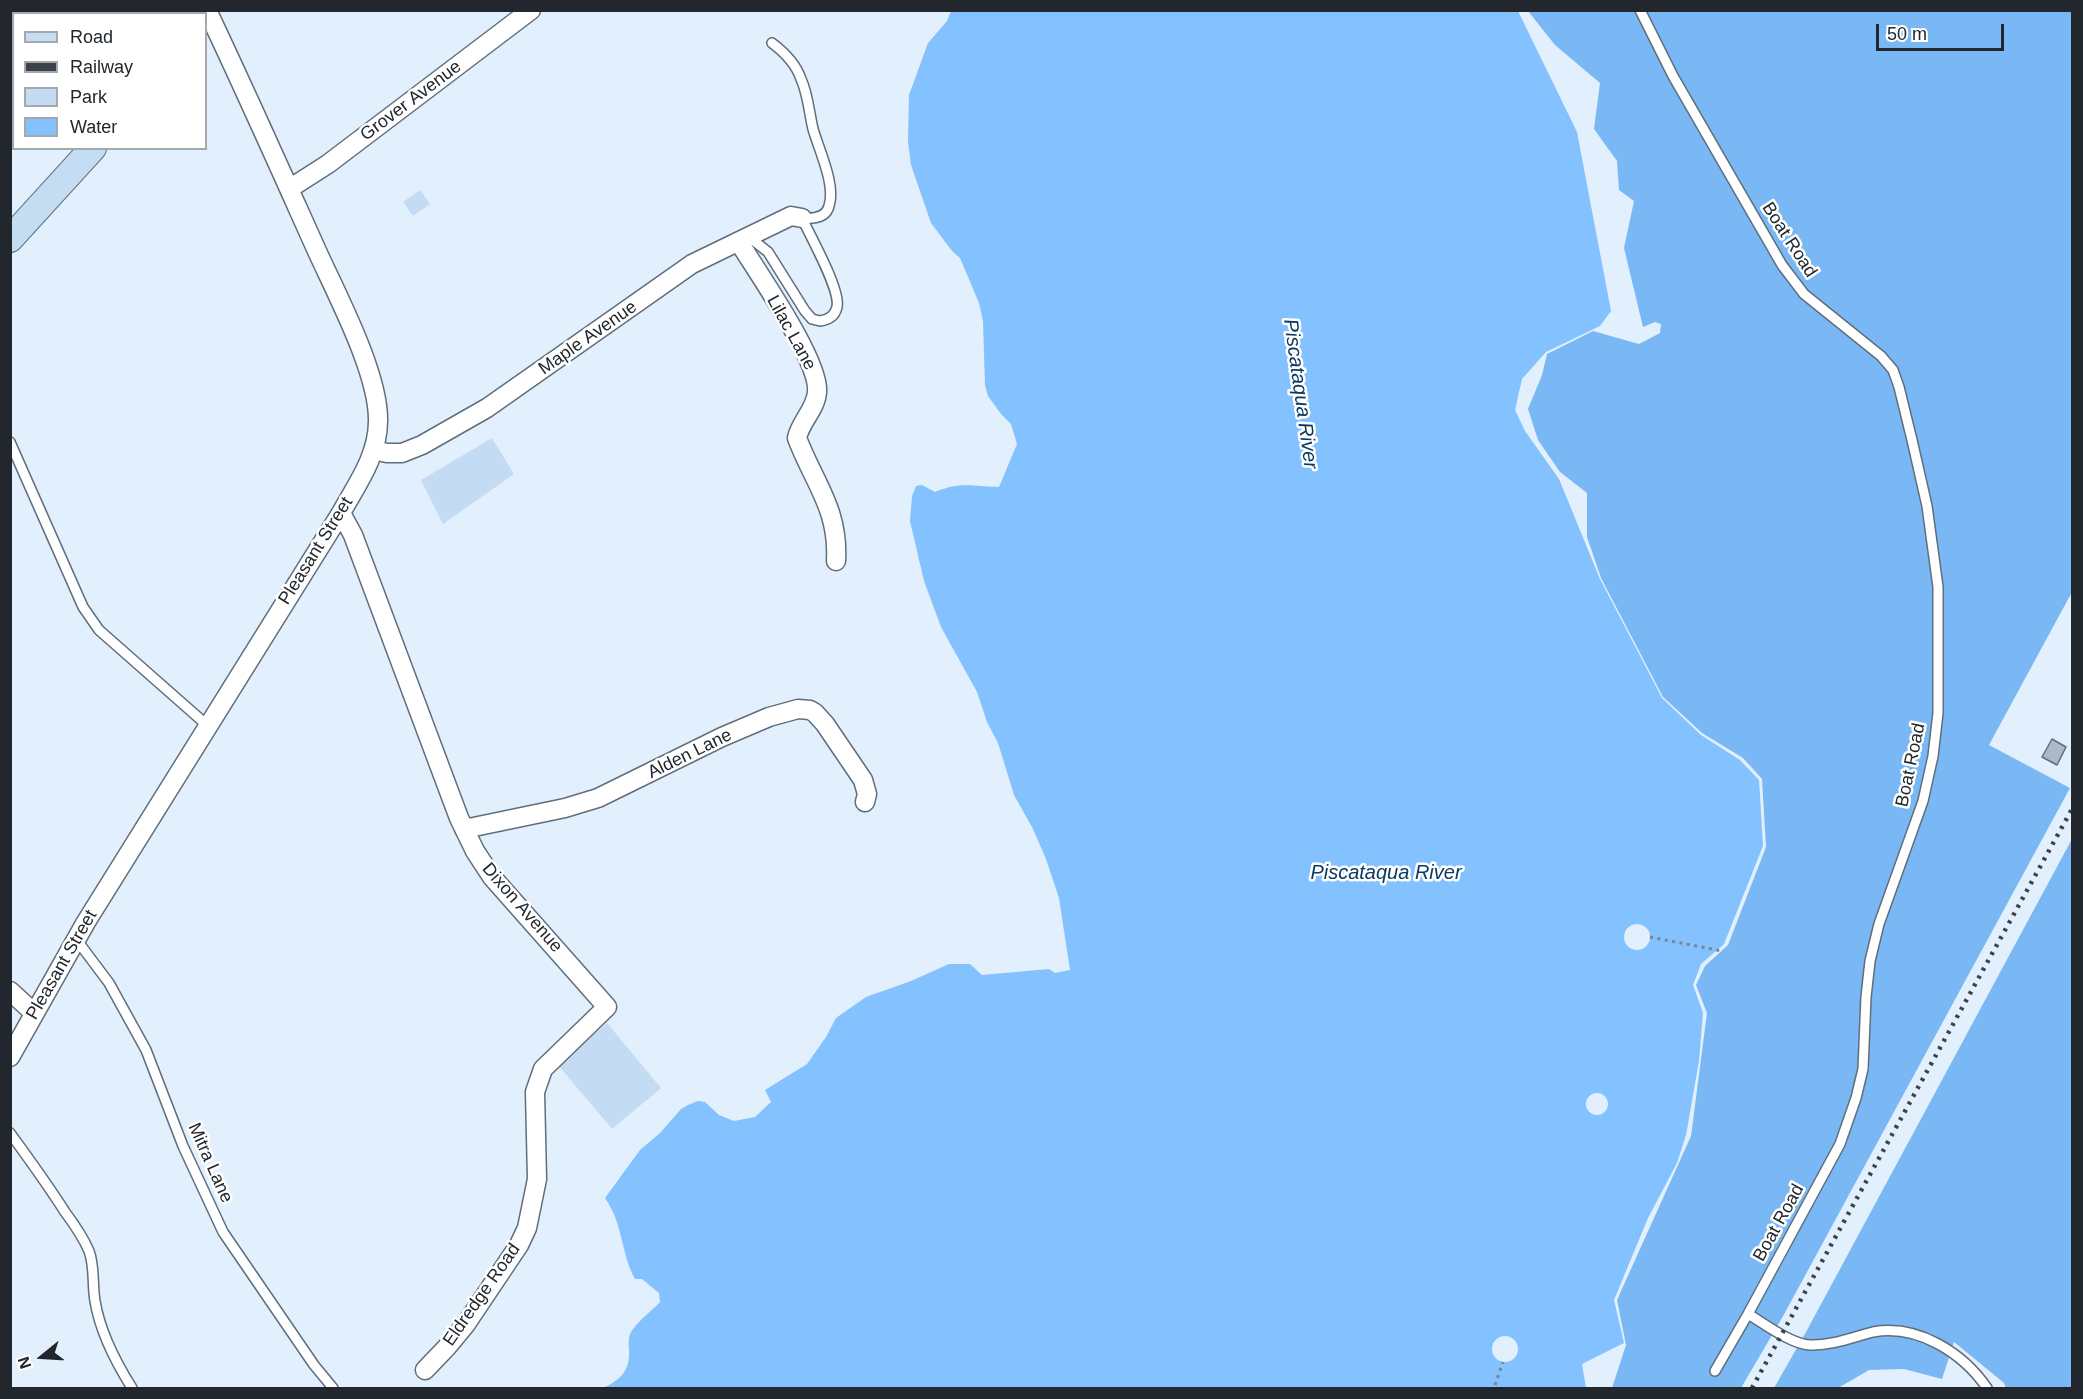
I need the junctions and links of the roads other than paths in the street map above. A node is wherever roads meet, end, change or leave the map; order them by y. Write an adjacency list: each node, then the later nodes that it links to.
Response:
1 (207, 10): 6 (street, Pleasant Street)
2 (531, 10): 6 (street, Grover Avenue)
3 (1640, 10): 23 (lane, Boat Road)
4 (772, 43): 7 (lane)
5 (91, 150): 8 (main road)
6 (289, 189): 11 (street, Pleasant Street)
7 (802, 218): 9 (street, Maple Avenue); 9 (lane)
8 (10, 239)
9 (744, 240): 11 (street, Maple Avenue); 13 (street, Lilac Lane)
10 (10, 442): 14 (lane)
11 (373, 450): 12 (street, Pleasant Street)
12 (341, 513): 14 (street, Pleasant Street); 16 (street, Dixon Avenue)
13 (836, 561)
14 (208, 726): 17 (street, Pleasant Street)
15 (865, 802): 16 (street, Alden Lane)
16 (464, 829): 22 (street, Dixon Avenue)
17 (76, 939): 19 (street, Pleasant Street); 27 (lane, Mitra Lane)
18 (10, 991): 19 (street)
19 (34, 1013): 20 (street, Pleasant Street)
20 (10, 1057)
21 (10, 1133): 26 (lane)
22 (537, 1179): 24 (street, Eldredge Road)
23 (1748, 1314): 25 (lane, Boat Road); 28 (lane)
24 (425, 1370)
25 (1715, 1371)
26 (132, 1389)
27 (333, 1389)
28 (1988, 1389)

